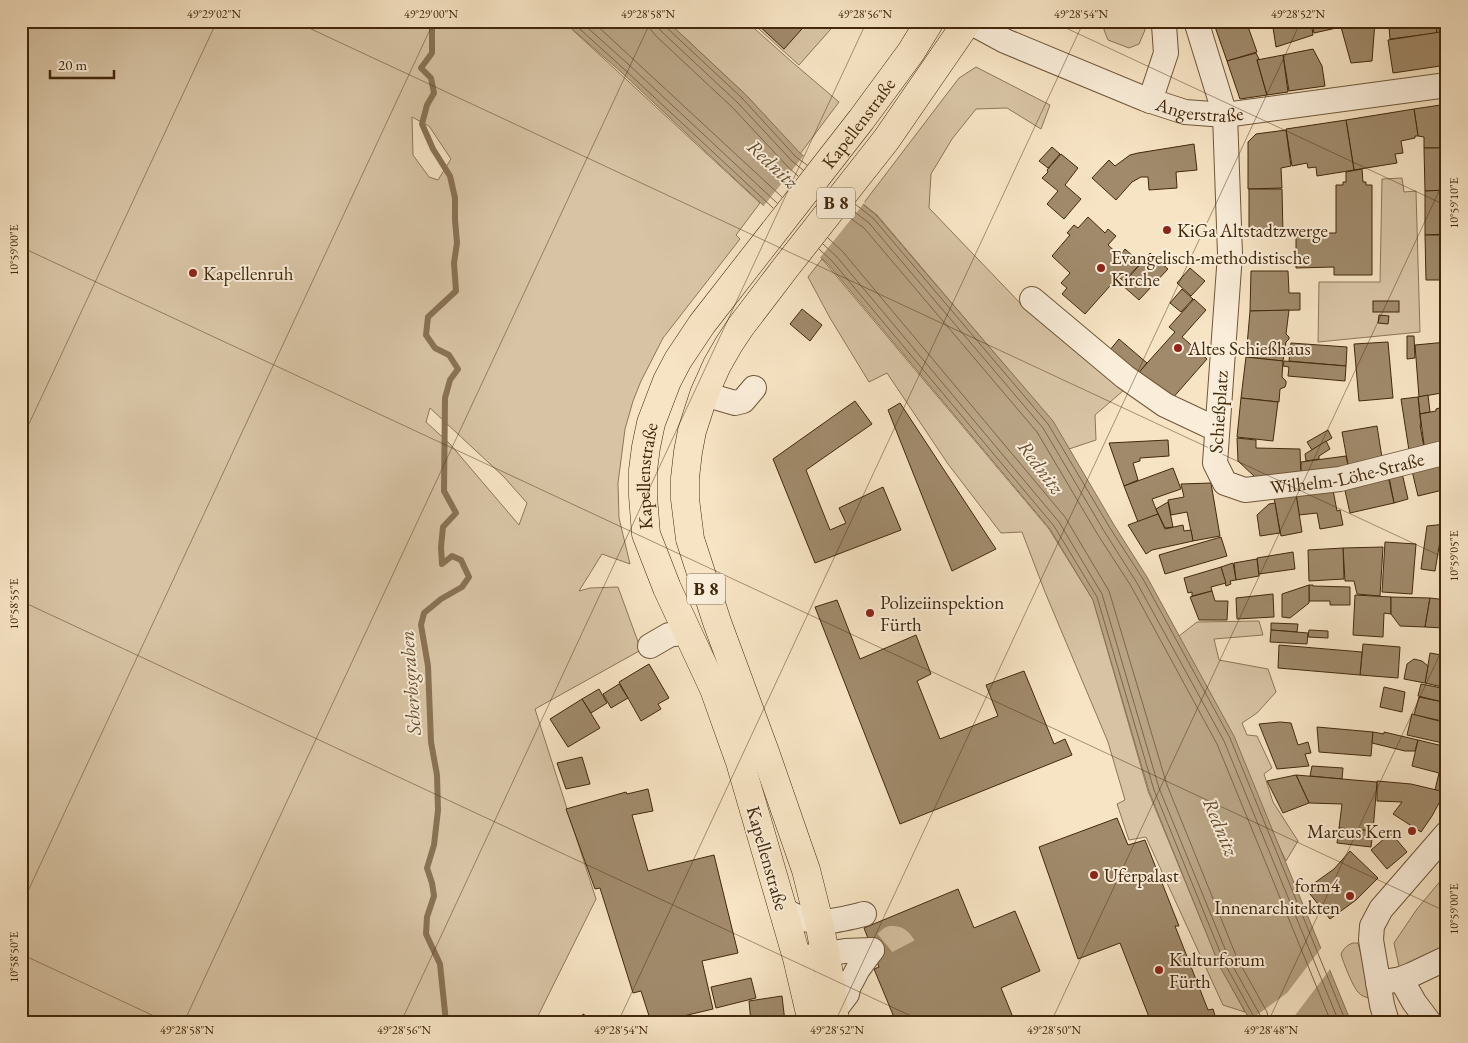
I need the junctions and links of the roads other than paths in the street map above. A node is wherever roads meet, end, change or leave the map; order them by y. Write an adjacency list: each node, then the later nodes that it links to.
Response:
1 (930, 21): 14 (main road, Kapellenstraße / B 8)
2 (968, 21): 6 (street, Angerstraße); 10 (main road, Kapellenstraße / B 8)
3 (1161, 21): 6 (street)
4 (1196, 21): 7 (street, Schießplatz)
5 (1447, 85): 7 (street, Angerstraße)
6 (1150, 101): 7 (street, Angerstraße)
7 (1225, 115): 11 (street, Schießplatz)
8 (1032, 299): 11 (street)
9 (754, 388): 10 (street)
10 (704, 394): 19 (main road, Kapellenstraße / B 8)
11 (1216, 429): 13 (street, Schießplatz)
12 (1447, 452): 13 (street, Wilhelm-Löhe-Straße)
13 (1245, 490)
14 (688, 632): 15 (street); 17 (main road, Kapellenstraße / B 8)
15 (650, 646)
16 (1447, 833): 23 (street)
17 (783, 909): 19 (street); 21 (main road, Kapellenstraße / B 8)
18 (864, 914): 19 (street)
19 (819, 922): 20 (main road, Kapellenstraße / B 8)
20 (835, 952): 21 (street); 24 (main road, Kapellenstraße / B 8); 24 (street)
21 (797, 958): 24 (main road, Kapellenstraße / B 8)
22 (1447, 958): 23 (street)
23 (1390, 981): 25 (street); 26 (street)
24 (827, 1018)
25 (1387, 1022)
26 (1429, 1022)

